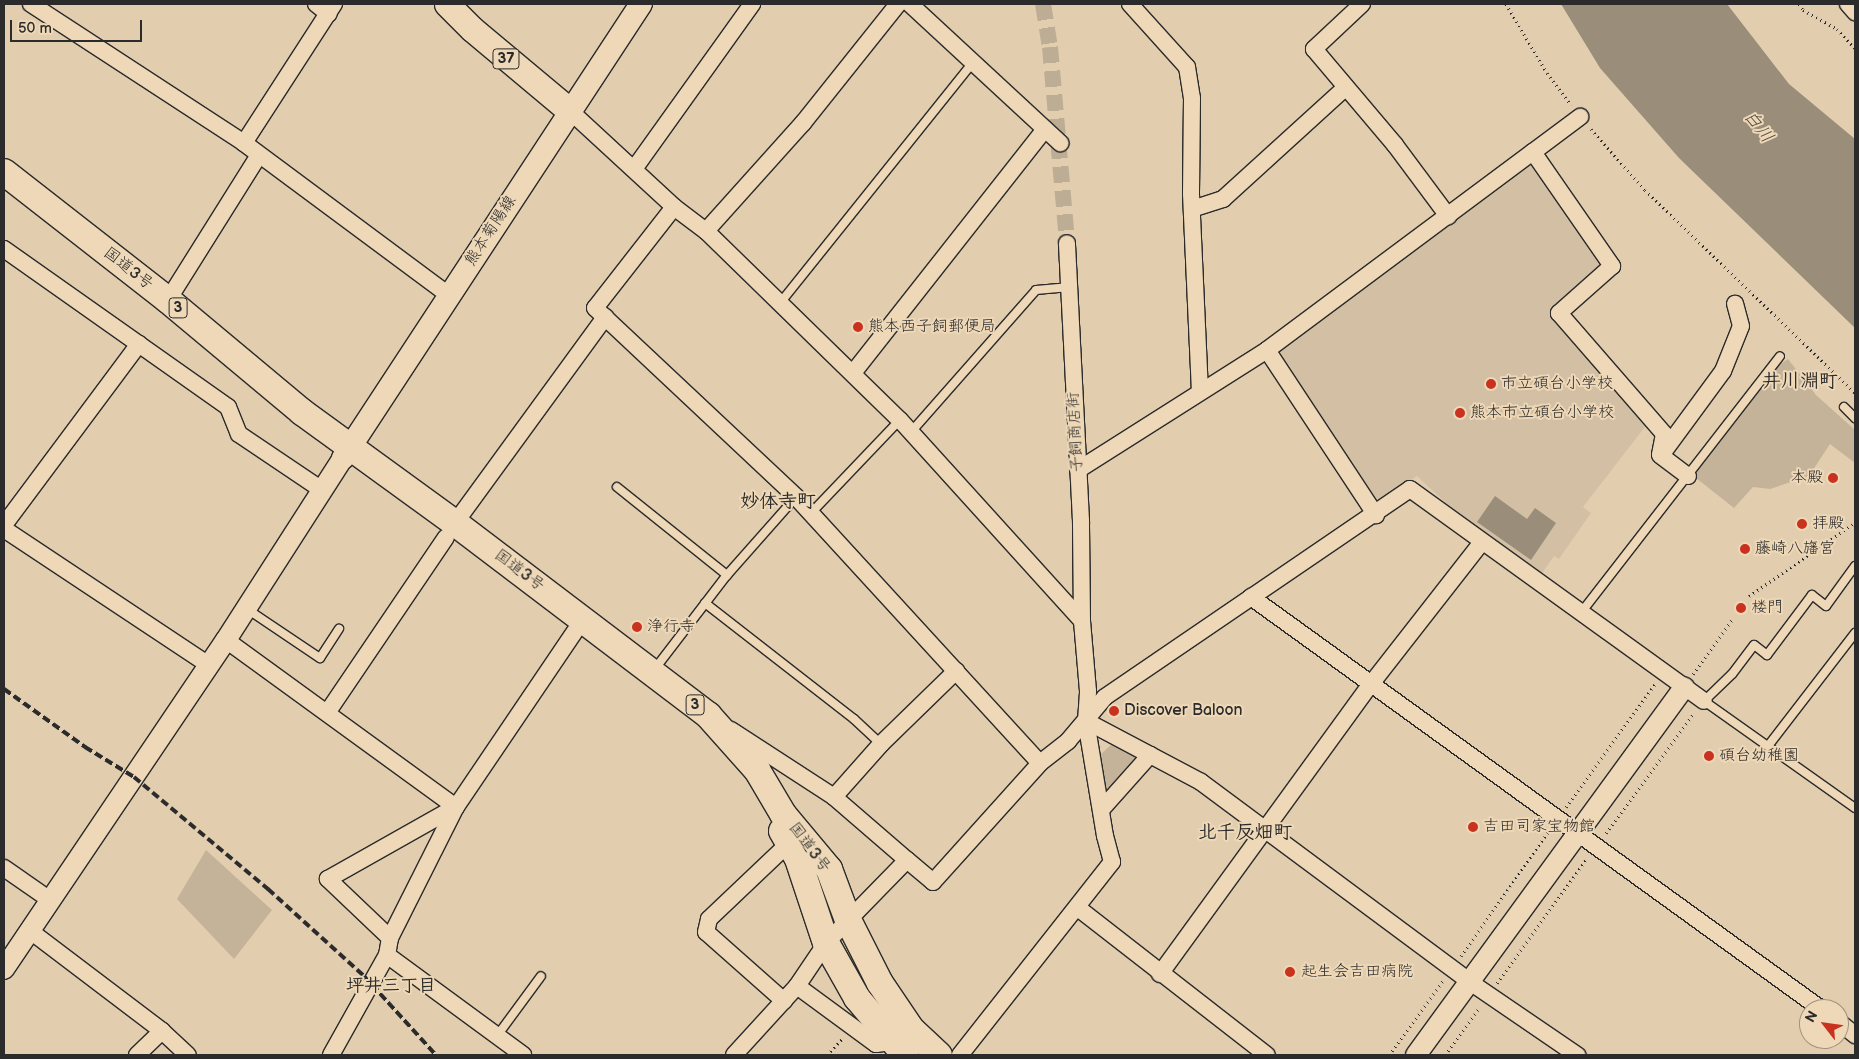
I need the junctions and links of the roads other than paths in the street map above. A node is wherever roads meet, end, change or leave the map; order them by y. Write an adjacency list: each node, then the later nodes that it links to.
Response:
1 (30, 4): 18 (street)
2 (316, 4): 11 (street)
3 (447, 4): 15 (main road, 37)
4 (640, 4): 15 (main road, 熊本菊陽線)
5 (752, 4): 22 (street)
6 (898, 4): 28 (street)
7 (910, 4): 13 (street)
8 (1130, 4): 26 (street)
9 (1362, 4): 14 (street)
10 (1848, 4): 12 (street)
11 (332, 9): 18 (street)
12 (1855, 12)
13 (973, 62): 17 (street); 34 (lane)
14 (1344, 89): 26 (street); 27 (street)
15 (569, 110): 22 (street); 32 (main road, 熊本菊陽線)
16 (1580, 117): 20 (street)
17 (1045, 129): 19 (street); 40 (street)
18 (244, 143): 21 (street)
19 (1060, 143)
20 (1533, 152): 27 (street); 46 (street)
21 (260, 155): 32 (street); 33 (street)
22 (634, 168): 25 (street)
23 (4, 172): 33 (highway, 国道3号 / 3)
24 (4, 193): 45 (highway, 国道3号 / 3)
25 (674, 207): 28 (street); 36 (street)
26 (1192, 209): 41 (street)
27 (1448, 216): 38 (street)
28 (706, 231): 34 (street)
29 (1067, 242): 31 (street, 子飼商店街)
30 (4, 249): 37 (street)
31 (1070, 287): 44 (lane); 47 (street, 子飼商店街)
32 (449, 295): 45 (main road, 熊本菊陽線)
33 (168, 300): 45 (highway, 国道3号 / 3)
34 (781, 302): 40 (street)
35 (1735, 304): 46 (street)
36 (605, 317): 51 (street); 56 (street)
37 (139, 344): 50 (street); 54 (street)
38 (1267, 350): 41 (street); 53 (street)
39 (1780, 356): 48 (lane)
40 (853, 373): 44 (street)
41 (1200, 392): 47 (street)
42 (1844, 407): 43 (lane)
43 (1855, 418)
44 (905, 426): 52 (lane); 64 (street)
45 (347, 452): 50 (street); 56 (highway, 国道3号 / 3)
46 (1660, 456): 48 (street)
47 (1078, 470): 64 (street, 子飼商店街)
48 (1688, 476): 63 (lane)
49 (618, 487): 59 (lane)
50 (322, 490): 62 (street)
51 (796, 497): 52 (street); 59 (lane)
52 (811, 513): 70 (street)
53 (1376, 515): 57 (street); 60 (street)
54 (4, 525)
55 (4, 529): 69 (street)
56 (451, 530): 66 (highway, 国道3号 / 3); 71 (highway, 国道3号 / 3); 75 (street)
57 (1482, 542): 63 (street); 72 (street)
58 (1855, 566): 74 (lane)
59 (727, 575): 61 (lane)
60 (1251, 597): 72 (street); 77 (street)
61 (705, 603): 71 (lane); 78 (lane)
62 (245, 608): 65 (lane); 68 (street)
63 (1580, 614): 73 (street)
64 (1082, 621): 77 (street, 子飼商店街)
65 (339, 629)
66 (575, 631): 83 (street); 88 (highway, 国道3号 / 3)
67 (1855, 633): 79 (lane)
68 (226, 640): 69 (street); 75 (street)
69 (209, 665): 91 (street)
70 (956, 671): 78 (street); 81 (street)
71 (652, 672): 76 (highway, 国道3号 / 3)
72 (1371, 684): 86 (street); 87 (street)
73 (1684, 686): 74 (street); 87 (street)
74 (1704, 701): 79 (lane)
75 (326, 713): 83 (street)
76 (708, 715): 82 (street); 93 (highway, 国道3号 / 3)
77 (1086, 721): 80 (street); 81 (street); 85 (street, 子飼商店街)
78 (881, 744): 82 (street)
79 (1768, 746): 84 (lane)
80 (1150, 755): 85 (street); 86 (street)
81 (1040, 763): 89 (street)
82 (834, 798): 89 (street)
83 (456, 807): 95 (street); 95 (street)
84 (1855, 808)
85 (1101, 810): 92 (street, 子飼商店街)
86 (1264, 830): 99 (street); 101 (street)
87 (1577, 833): 101 (street); 103 (street)
88 (789, 843): 96 (highway, 国道3号 / 3); 104 (street)
89 (907, 860): 93 (street)
90 (4, 868): 91 (street)
91 (50, 900): 94 (street)
92 (1078, 908): 99 (street); 114 (street, 子飼商店街)
93 (848, 920): 96 (street); 113 (highway, 国道3号 / 3)
94 (29, 930): 98 (street); 105 (street)
95 (390, 938): 97 (street)
96 (826, 943): 102 (street); 107 (highway, 国道3号 / 3)
97 (387, 955): 106 (street); 110 (street)
98 (4, 969)
99 (1160, 974): 115 (street)
100 (541, 976): 106 (lane)
101 (1470, 982): 116 (street); 117 (street)
102 (798, 986): 104 (street); 107 (street)
103 (1807, 999)
104 (784, 1001): 112 (street)
105 (162, 1031): 108 (street); 109 (street)
106 (497, 1036): 111 (street)
107 (899, 1049)
108 (137, 1055)
109 (188, 1055)
110 (331, 1055)
111 (523, 1055)
112 (734, 1055)
113 (939, 1055)
114 (960, 1055)
115 (1267, 1055)
116 (1416, 1055)
117 (1577, 1055)

